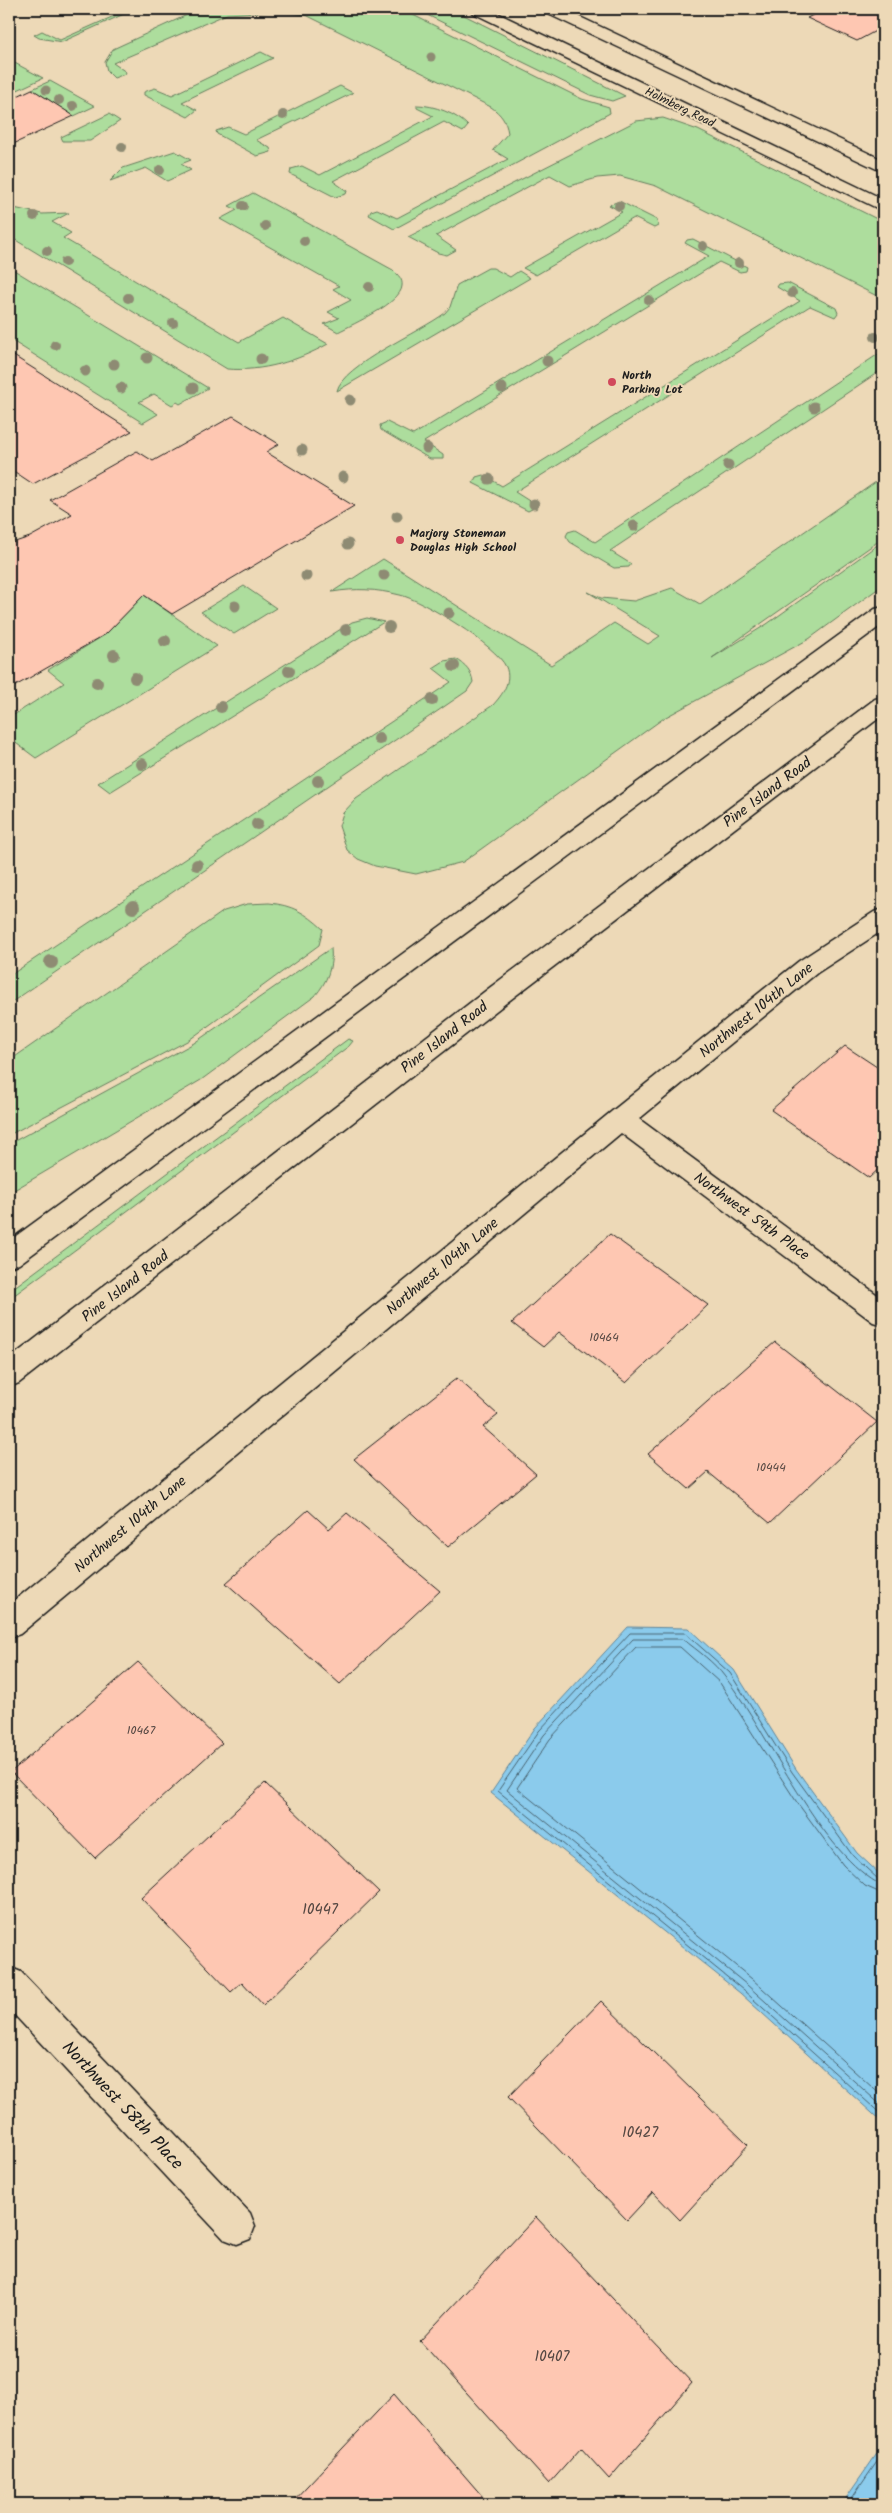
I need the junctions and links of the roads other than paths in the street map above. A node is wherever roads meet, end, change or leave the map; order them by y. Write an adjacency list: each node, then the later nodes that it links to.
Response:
1 (477, 9): 4 (street, Holmberg Road)
2 (550, 9): 3 (street)
3 (883, 167)
4 (883, 206)
5 (883, 614): 9 (street)
6 (883, 704): 11 (street, Pine Island Road)
7 (883, 918): 8 (street, Northwest 104th Lane)
8 (620, 1119): 10 (street, Northwest 59th Place); 12 (street, Northwest 104th Lane)
9 (9, 1256)
10 (883, 1314)
11 (9, 1375)
12 (9, 1624)
13 (9, 1984): 14 (street, Northwest 58th Place)
14 (237, 2226)

